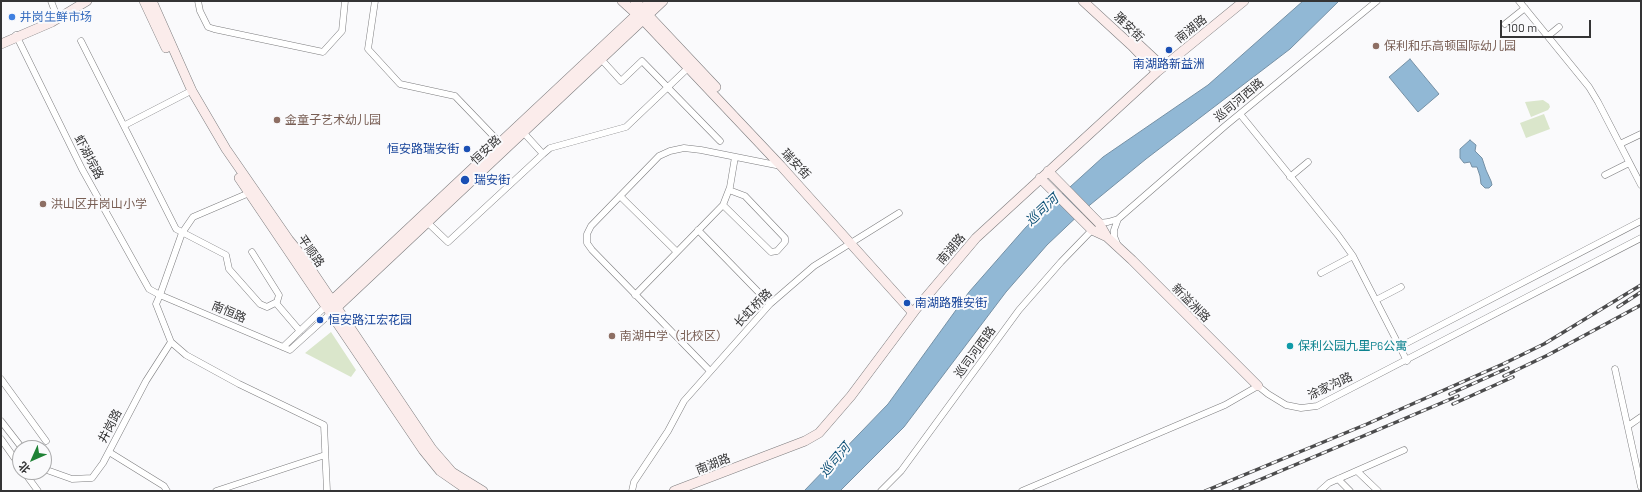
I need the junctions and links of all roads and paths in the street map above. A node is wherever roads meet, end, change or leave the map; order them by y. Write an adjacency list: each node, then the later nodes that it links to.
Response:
1 (51, 1): 19 (street)
2 (76, 1): 19 (main road)
3 (87, 1): 23 (main road)
4 (144, 1): 32 (main road, 平顺路)
5 (152, 1): 76 (main road, 平顺路)
6 (198, 1): 7 (street)
7 (345, 1)
8 (375, 1): 39 (street)
9 (622, 1): 20 (main road, 瑞安街)
10 (635, 1): 20 (main road, 瑞安街)
11 (651, 1): 20 (main road, 恒安路)
12 (663, 1): 20 (main road, 恒安路)
13 (1084, 1): 30 (main road, 雅安街)
14 (1091, 1): 30 (main road, 雅安街)
15 (1244, 1): 30 (main road, 南湖路)
16 (1377, 1): 33 (street, 巡司河西路)
17 (1519, 1): 18 (street)
18 (1525, 8): 21 (street); 24 (street)
19 (56, 14): 23 (main road)
20 (643, 14): 28 (main road, 恒安路); 29 (main road, 瑞安街); 39 (main road, 恒安路); 64 (main road, 瑞安街)
21 (1505, 24)
22 (1559, 27): 24 (street)
23 (16, 36): 25 (main road); 27 (main road); 71 (street, 虾湖垸路)
24 (1548, 36): 38 (street)
25 (1, 40)
26 (81, 40): 34 (street)
27 (1, 44)
28 (601, 59): 31 (street); 35 (main road, 恒安路)
29 (688, 67): 31 (street); 44 (main road, 瑞安街)
30 (1160, 69): 45 (main road, 南湖路)
31 (668, 87): 37 (street); 40 (street)
32 (187, 93): 34 (street); 51 (main road, 平顺路)
33 (1240, 114): 47 (street); 55 (street, 巡司河西路)
34 (125, 125): 61 (street)
35 (523, 132): 39 (main road, 恒安路); 40 (street)
36 (1641, 134): 38 (street)
37 (720, 141)
38 (1620, 144): 43 (street)
39 (503, 146): 57 (main road, 恒安路); 76 (main road, 恒安路)
40 (543, 154): 57 (street)
41 (735, 157): 44 (street); 50 (street); 52 (street)
42 (1308, 162): 47 (street)
43 (1630, 163): 46 (street); 49 (street)
44 (781, 166): 64 (main road, 瑞安街)
45 (1048, 171): 48 (main road, 南湖路); 58 (main road)
46 (1605, 175)
47 (1290, 177): 68 (street)
48 (1040, 178): 60 (main road); 77 (main road, 南湖路)
49 (1641, 185)
50 (729, 190): 53 (street); 53 (street)
51 (249, 193): 61 (street); 76 (main road, 平顺路)
52 (620, 196): 67 (street); 72 (street)
53 (723, 205): 59 (street)
54 (898, 213): 64 (street, 长虹桥路)
55 (1118, 219): 58 (street); 65 (street)
56 (1641, 221): 81 (street)
57 (428, 222): 76 (main road, 恒安路)
58 (1099, 223): 62 (main road)
59 (698, 230): 67 (street); 75 (street)
60 (1092, 230): 62 (main road); 112 (street, 巡司河西路)
61 (182, 233): 71 (street); 74 (street)
62 (1106, 237): 65 (main road, 新溢洲路)
63 (1641, 238): 83 (street, 涂家沟路)
64 (853, 241): 75 (street, 长虹桥路); 77 (main road, 瑞安街)
65 (1120, 250): 87 (main road, 新溢洲路)
66 (252, 252): 74 (street)
67 (677, 252): 72 (street)
68 (1353, 256): 69 (street); 73 (street)
69 (1321, 273)
70 (1401, 287): 73 (street)
71 (160, 295): 79 (street); 80 (street, 南恒路)
72 (635, 295): 85 (street)
73 (1376, 300): 81 (street)
74 (276, 303): 78 (street)
75 (770, 304): 85 (street, 长虹桥路)
76 (331, 307): 78 (street, 恒安路); 82 (street, 恒安路); 108 (main road, 平顺路); 109 (main road, 平顺路)
77 (915, 311): 111 (main road, 南湖路)
78 (300, 331): 80 (street, 恒安路)
79 (171, 342): 95 (street, 井岗路); 97 (street)
80 (283, 347): 82 (street, 南恒路)
81 (1399, 347): 83 (street)
82 (290, 350)
83 (1406, 361): 87 (street, 涂家沟路)
84 (1615, 369): 90 (street)
85 (710, 371): 110 (street, 长虹桥路)
86 (1, 379): 93 (street)
87 (1258, 386): 113 (street)
88 (1641, 417): 90 (street)
89 (1, 421): 92 (street)
90 (1628, 426): 102 (street)
91 (1, 439): 96 (street)
92 (16, 440)
93 (45, 440)
94 (1404, 450): 98 (street)
95 (109, 452): 99 (street, 井岗路); 105 (street)
96 (12, 455)
97 (325, 455): 103 (street); 107 (street)
98 (1357, 471): 100 (street); 116 (street)
99 (52, 472)
100 (1338, 479): 114 (street); 115 (street)
101 (30, 480): 104 (street)
102 (1641, 487)
103 (230, 489): 106 (street)
104 (38, 491)
105 (167, 491)
106 (216, 491)
107 (327, 491)
108 (469, 491)
109 (483, 491)
110 (632, 491)
111 (674, 491)
112 (881, 491)
113 (1022, 491)
114 (1320, 491)
115 (1350, 491)
116 (1378, 491)

